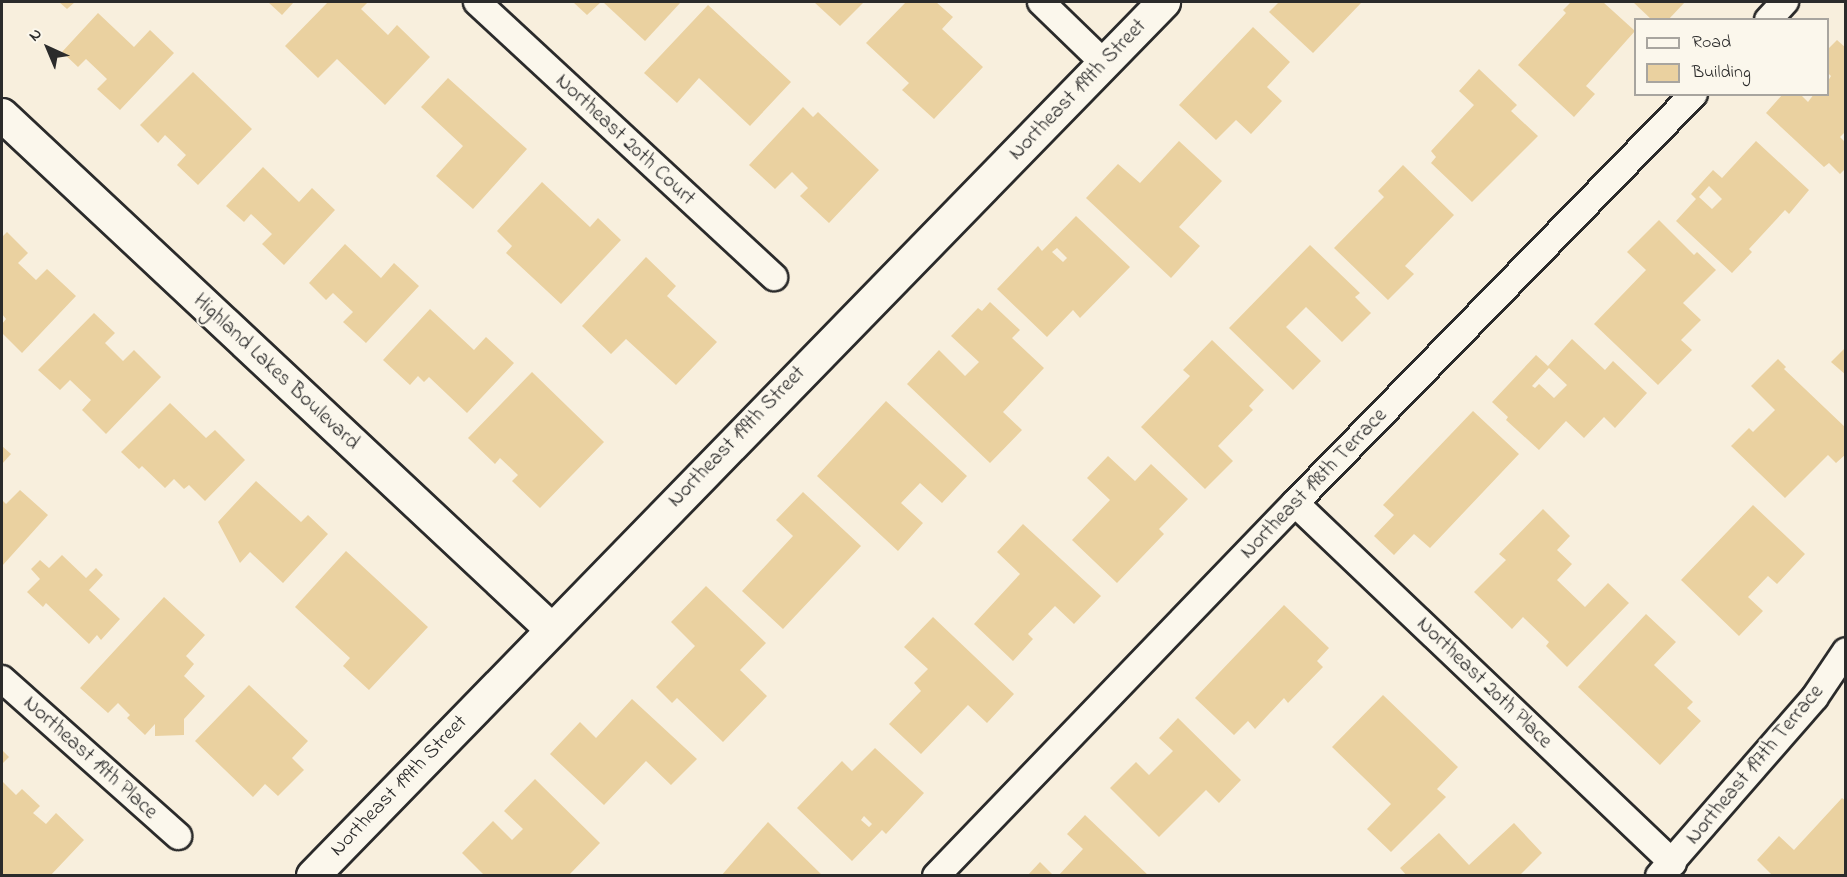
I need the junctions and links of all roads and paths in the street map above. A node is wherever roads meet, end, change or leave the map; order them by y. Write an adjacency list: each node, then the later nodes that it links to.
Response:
1 (477, 2): 9 (street, Northeast 20th Court)
2 (1041, 2): 6 (street)
3 (1164, 2): 6 (street, Northeast 199th Street)
4 (1785, 2): 5 (street)
5 (1770, 18)
6 (1104, 63): 11 (street, Northeast 199th Street)
7 (1692, 96): 10 (street, Northeast 198th Terrace)
8 (2, 115): 11 (street, Highland Lakes Boulevard)
9 (774, 278)
10 (1295, 503): 15 (street, Northeast 20th Place); 17 (street, Northeast 198th Terrace)
11 (551, 628): 16 (street, Northeast 199th Street)
12 (1845, 651): 15 (street, Northeast 197th Terrace)
13 (2, 680): 14 (street, Northeast 19th Place)
14 (178, 836)
15 (1666, 869)
16 (313, 876)
17 (936, 876)

